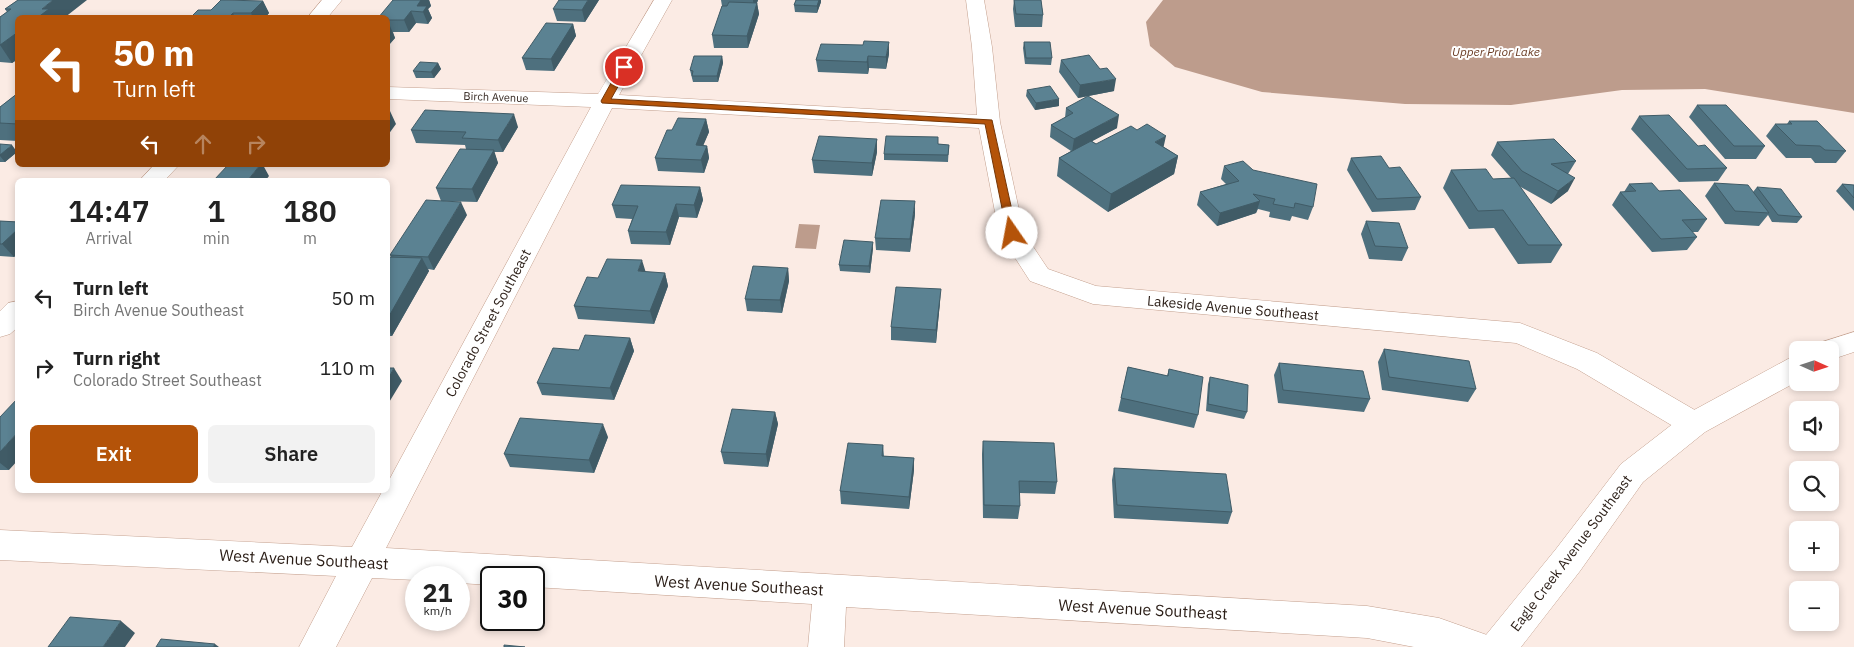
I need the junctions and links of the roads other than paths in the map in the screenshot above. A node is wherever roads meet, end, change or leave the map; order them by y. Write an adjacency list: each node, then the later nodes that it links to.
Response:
1 (333, 0): 4 (street)
2 (663, 0): 6 (street, Colorado Street Southeast)
3 (975, 0): 7 (street, Lakeside Avenue Southeast)
4 (319, 15)
5 (390, 93): 6 (street, Birch Avenue)
6 (605, 101): 7 (street, Birch Avenue); 15 (street, Colorado Street Southeast)
7 (989, 122): 13 (street, Lakeside Avenue Southeast)
8 (165, 167): 9 (street)
9 (154, 178)
10 (1854, 342): 11 (street)
11 (1839, 347)
12 (1789, 372): 13 (street, Eagle Creek Avenue Southeast)
13 (1694, 424): 20 (street, Eagle Creek Avenue Southeast)
14 (0, 545): 15 (street, West Avenue Southeast)
15 (362, 562): 16 (street, West Avenue Southeast); 17 (street, Colorado Street Southeast)
16 (830, 590): 18 (street); 19 (street, West Avenue Southeast)
17 (317, 647)
18 (826, 647)
19 (1474, 647)
20 (1498, 647)

